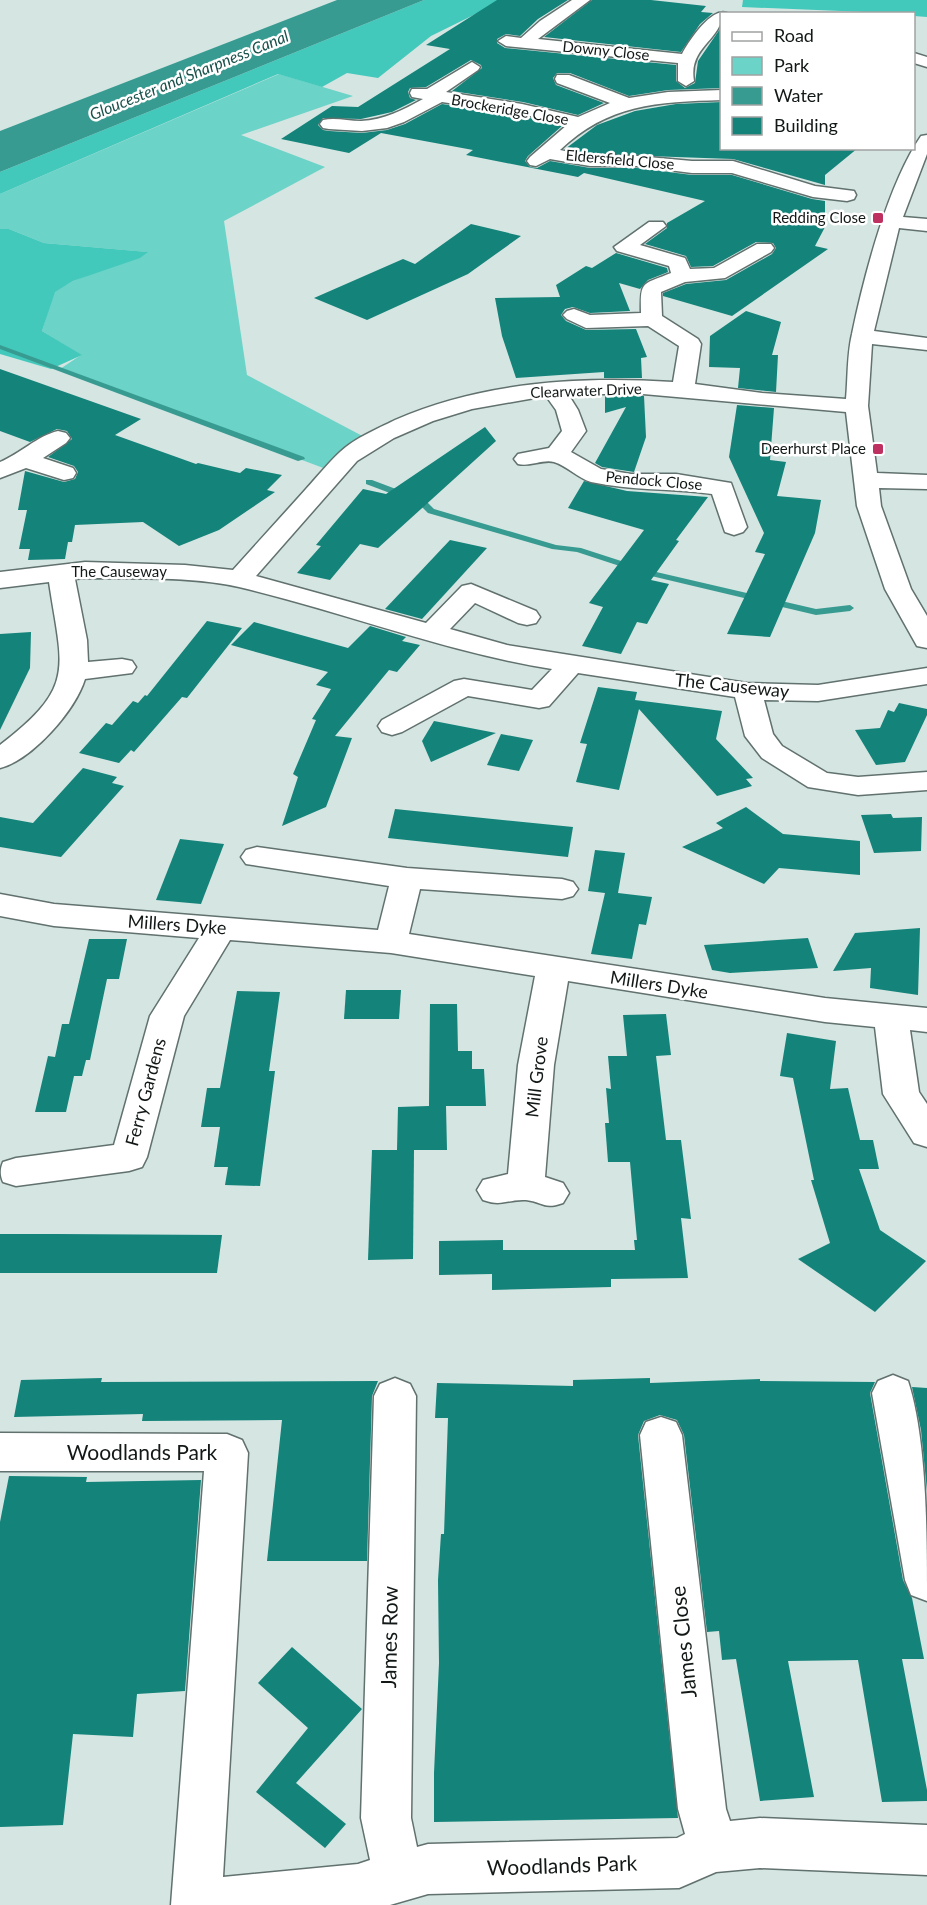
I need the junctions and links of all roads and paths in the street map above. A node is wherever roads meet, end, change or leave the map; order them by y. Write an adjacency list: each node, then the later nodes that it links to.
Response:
1 (582, 0): 2 (street, Downy Close); 5 (street, Downy Close)
2 (599, 2)
3 (720, 17): 6 (street)
4 (506, 41): 5 (street, Downy Close)
5 (526, 42): 6 (street, Downy Close)
6 (687, 59): 11 (street)
7 (472, 67): 10 (street)
8 (563, 79): 12 (street)
9 (720, 94): 11 (street)
10 (429, 95): 13 (street, Brockeridge Close); 14 (street, Brockeridge Close)
11 (694, 96): 12 (street)
12 (630, 105): 13 (street)
13 (582, 123): 16 (street, Eldersfield Close)
14 (329, 124)
15 (927, 140): 17 (street)
16 (847, 195)
17 (891, 222): 18 (street); 24 (street)
18 (927, 225)
19 (656, 226): 21 (street)
20 (764, 248): 21 (street)
21 (680, 269): 22 (street)
22 (652, 319): 23 (street); 27 (street)
23 (579, 325)
24 (862, 336): 25 (street); 28 (street)
25 (927, 344)
26 (553, 389): 27 (street, Clearwater Drive); 30 (street); 41 (street, Clearwater Drive)
27 (683, 390): 28 (street, Clearwater Drive)
28 (857, 406): 36 (street)
29 (58, 438): 32 (street)
30 (556, 454): 31 (street); 38 (street, Pendock Close)
31 (526, 459)
32 (25, 460): 33 (street); 34 (street)
33 (0, 471)
34 (64, 472)
35 (745, 479): 38 (street, Pendock Close)
36 (865, 480): 37 (street); 45 (street)
37 (927, 482)
38 (722, 488): 39 (street, Pendock Close)
39 (734, 527)
40 (61, 572): 41 (street, The Causeway); 42 (street, The Causeway); 48 (street)
41 (239, 579): 44 (street, The Causeway)
42 (0, 580)
43 (526, 617): 44 (street)
44 (431, 633): 46 (street, The Causeway)
45 (927, 640)
46 (572, 663): 50 (street, The Causeway); 51 (street)
47 (122, 667): 48 (street)
48 (73, 672): 52 (street)
49 (927, 676): 50 (street, The Causeway)
50 (747, 691): 53 (street)
51 (392, 726)
52 (3, 764)
53 (927, 781)
54 (257, 857): 55 (street)
55 (407, 878): 56 (street); 59 (street)
56 (562, 889)
57 (0, 905): 58 (street, Millers Dyke)
58 (221, 928): 59 (street, Millers Dyke); 64 (street, Ferry Gardens)
59 (391, 942): 60 (street, Millers Dyke)
60 (553, 969): 61 (street, Millers Dyke); 65 (street, Mill Grove)
61 (891, 1016): 62 (street, Millers Dyke); 63 (street)
62 (927, 1020)
63 (927, 1133)
64 (16, 1172)
65 (524, 1190)
66 (893, 1393): 70 (street)
67 (395, 1396): 73 (street, James Row)
68 (661, 1435): 71 (street, James Close)
69 (0, 1452): 74 (street, Woodlands Park)
70 (927, 1580)
71 (713, 1847): 72 (street, Woodlands Park); 73 (street, Woodlands Park)
72 (927, 1850)
73 (399, 1876): 74 (street, Woodlands Park)
74 (196, 1905)

